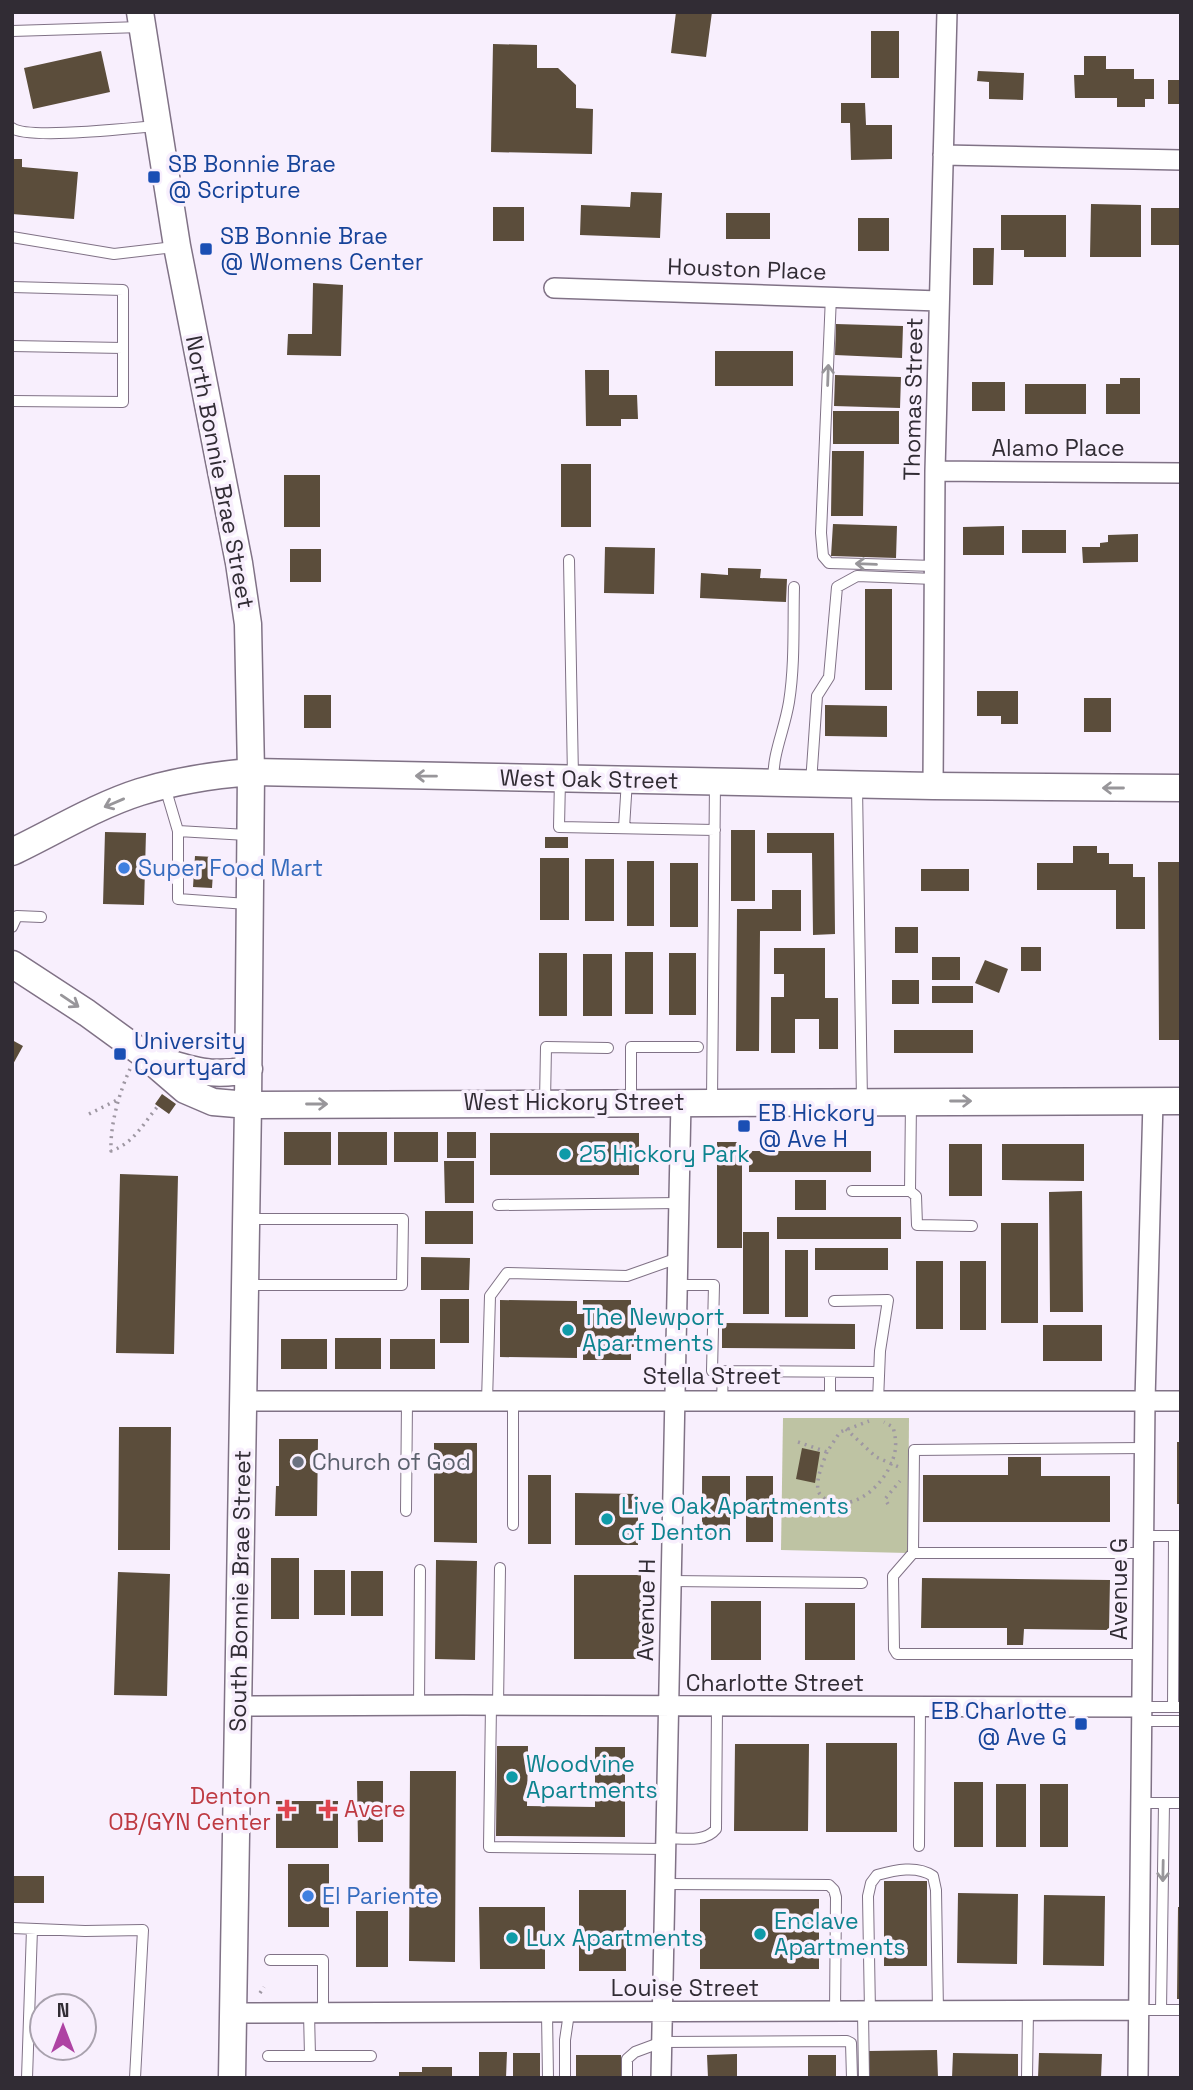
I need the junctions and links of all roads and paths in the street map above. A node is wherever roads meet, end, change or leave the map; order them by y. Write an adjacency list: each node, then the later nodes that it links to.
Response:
1 (947, 12): 6 (street, Thomas Street)
2 (141, 20): 3 (lane); 4 (main road, North Bonnie Brae Street)
3 (12, 31)
4 (158, 126): 5 (lane); 9 (main road, North Bonnie Brae Street)
5 (12, 128)
6 (943, 155): 7 (street); 13 (street, Thomas Street)
7 (1181, 160)
8 (12, 237): 9 (lane)
9 (177, 246): 22 (main road, North Bonnie Brae Street)
10 (12, 287): 15 (lane)
11 (554, 288): 12 (street, Houston Place)
12 (831, 296): 13 (street, Houston Place); 20 (lane, one-way to 12)
13 (939, 301): 17 (street, Thomas Street)
14 (12, 346): 15 (lane)
15 (123, 348): 16 (lane)
16 (12, 401)
17 (935, 471): 18 (street, Alamo Place); 20 (street, Thomas Street)
18 (1181, 473)
19 (569, 560): 23 (lane)
20 (934, 572): 27 (lane); 30 (street, Thomas Street)
21 (794, 587): 26 (lane)
22 (251, 772): 23 (main road, West Oak Street, one-way to 22); 29 (main road, West Oak Street); 35 (main road, North Bonnie Brae Street)
23 (567, 779): 24 (main road, West Oak Street); 32 (lane)
24 (627, 780): 25 (main road, West Oak Street); 32 (lane)
25 (715, 782): 26 (main road, West Oak Street); 33 (lane)
26 (773, 783): 27 (main road, West Oak Street)
27 (811, 784): 28 (main road, West Oak Street)
28 (857, 785): 30 (main road, West Oak Street); 48 (lane)
29 (165, 786): 34 (lane); 36 (main road, West Oak Street, one-way to 36)
30 (933, 786): 31 (main road, West Oak Street, one-way to 30)
31 (1181, 788)
32 (624, 828): 33 (lane)
33 (715, 830): 47 (lane)
34 (178, 831): 35 (lane); 37 (lane)
35 (251, 836): 37 (main road, North Bonnie Brae Street)
36 (12, 852)
37 (250, 904): 44 (main road, North Bonnie Brae Street)
38 (41, 917): 39 (lane)
39 (12, 927)
40 (12, 964): 43 (main road, West Hickory Street, one-way to 43)
41 (698, 1047): 52 (lane)
42 (608, 1048): 53 (lane)
43 (136, 1060): 44 (main road); 45 (path); 54 (main road, West Hickory Street)
44 (249, 1069): 54 (main road, North Bonnie Brae Street)
45 (120, 1099): 55 (path); 56 (path)
46 (681, 1101): 47 (main road, West Hickory Street); 52 (main road, West Hickory Street); 59 (street, Avenue H)
47 (712, 1101): 48 (main road, West Hickory Street)
48 (862, 1101): 49 (main road, West Hickory Street)
49 (911, 1101): 50 (main road, West Hickory Street, one-way to 50); 58 (lane)
50 (1153, 1101): 51 (main road, West Hickory Street); 78 (street, Avenue G)
51 (1181, 1101)
52 (631, 1102): 53 (main road, West Hickory Street)
53 (545, 1103): 54 (main road, West Hickory Street, one-way to 53)
54 (248, 1105): 61 (main road, South Bonnie Brae Street)
55 (158, 1106)
56 (89, 1114)
57 (852, 1191): 58 (lane)
58 (910, 1191): 62 (lane)
59 (679, 1203): 60 (lane); 63 (street, Avenue H)
60 (498, 1205)
61 (246, 1219): 64 (main road, South Bonnie Brae Street); 64 (lane)
62 (972, 1226)
63 (678, 1258): 65 (street, Avenue H); 73 (lane)
64 (245, 1284): 71 (main road, South Bonnie Brae Street)
65 (677, 1285): 67 (lane); 74 (street, Avenue H)
66 (834, 1301): 69 (lane)
67 (723, 1371): 68 (lane); 75 (lane)
68 (830, 1372): 69 (lane); 76 (lane)
69 (878, 1372): 77 (lane)
70 (513, 1400): 73 (street, Stella Street); 74 (street, Stella Street); 87 (lane)
71 (243, 1401): 72 (street, Stella Street); 98 (main road, South Bonnie Brae Street)
72 (407, 1401): 73 (street, Stella Street); 86 (lane)
73 (487, 1401)
74 (675, 1401): 75 (street, Stella Street); 93 (street, Avenue H)
75 (722, 1401): 76 (street, Stella Street)
76 (830, 1401): 77 (street, Stella Street)
77 (878, 1401): 78 (street, Stella Street)
78 (1145, 1401): 79 (street, Stella Street); 82 (street, Avenue G)
79 (1181, 1401)
80 (846, 1429): 83 (path); 84 (path); 84 (path)
81 (798, 1441): 83 (path)
82 (1145, 1448): 89 (street, Avenue G); 90 (lane)
83 (827, 1452): 84 (path)
84 (890, 1465): 85 (path)
85 (888, 1504)
86 (406, 1511)
87 (513, 1525)
88 (1177, 1536): 89 (lane); 102 (lane)
89 (1144, 1545): 90 (lane); 95 (street, Avenue G)
90 (913, 1553): 95 (lane)
91 (500, 1568): 97 (lane)
92 (421, 1570): 96 (lane)
93 (671, 1581): 94 (lane); 99 (street, Avenue H)
94 (862, 1583)
95 (1143, 1654): 103 (street, Avenue G)
96 (419, 1705): 97 (street, Charlotte Street); 98 (street, Charlotte Street)
97 (494, 1705): 99 (street, Charlotte Street); 108 (lane)
98 (239, 1706): 120 (main road, South Bonnie Brae Street)
99 (669, 1707): 100 (street, Charlotte Street); 108 (street, Avenue H)
100 (717, 1707): 101 (street, Charlotte Street); 108 (lane)
101 (920, 1707): 103 (street, Charlotte Street); 109 (lane)
102 (1177, 1707): 103 (lane)
103 (1142, 1714): 104 (lane); 105 (street, Avenue G)
104 (1181, 1721)
105 (1141, 1803): 106 (lane); 116 (street, Avenue G)
106 (1164, 1803): 107 (lane); 117 (lane, one-way to 117)
107 (1181, 1803)
108 (666, 1843): 110 (street, Avenue H)
109 (919, 1846)
110 (665, 1884): 124 (street, Avenue H); 125 (lane)
111 (12, 1928): 112 (lane)
112 (32, 1929): 132 (lane); 133 (lane)
113 (270, 1961): 121 (lane)
114 (264, 1987): 115 (path)
115 (260, 1993)
116 (1138, 2010): 117 (lane); 119 (street, Louise Street); 142 (street, Avenue G)
117 (1161, 2010): 118 (lane)
118 (1181, 2010)
119 (1028, 2011): 127 (street, Louise Street); 141 (lane)
120 (232, 2012): 121 (street, Louise Street); 134 (main road, South Bonnie Brae Street)
121 (316, 2012): 122 (street, Louise Street); 130 (lane)
122 (547, 2012): 123 (street, Louise Street); 135 (lane)
123 (569, 2012): 124 (street, Louise Street); 136 (lane)
124 (663, 2012): 125 (street, Louise Street); 128 (street, Avenue H)
125 (835, 2012): 126 (street, Louise Street)
126 (867, 2012): 127 (street, Louise Street); 127 (lane); 140 (lane)
127 (938, 2012)
128 (662, 2042): 137 (lane); 138 (street, Avenue H); 139 (lane)
129 (268, 2056): 130 (lane)
130 (310, 2056): 131 (lane)
131 (371, 2056)
132 (27, 2078)
133 (135, 2078)
134 (232, 2078)
135 (548, 2078)
136 (565, 2078)
137 (627, 2078)
138 (661, 2078)
139 (852, 2078)
140 (864, 2078)
141 (1027, 2078)
142 (1138, 2078)

